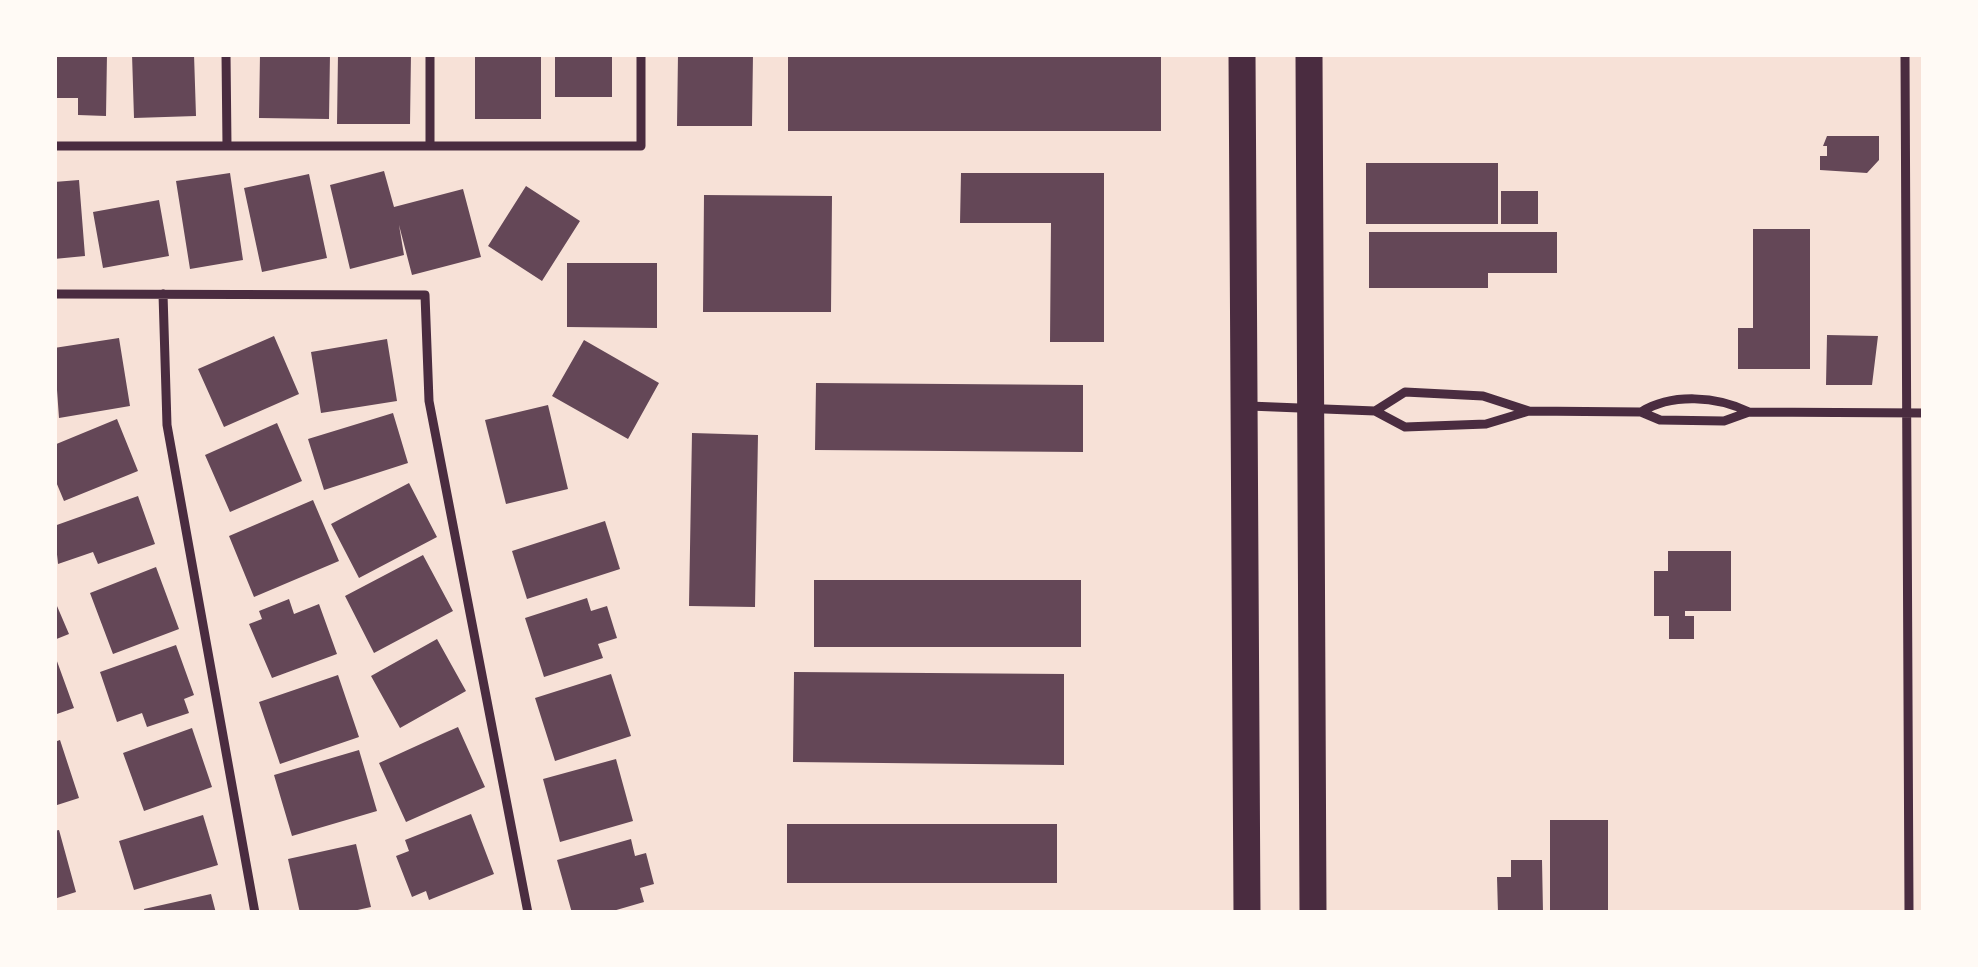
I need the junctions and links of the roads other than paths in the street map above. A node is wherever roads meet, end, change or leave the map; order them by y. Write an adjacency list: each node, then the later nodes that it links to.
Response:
1 (226, 54): 8 (lane)
2 (430, 54): 9 (lane)
3 (641, 54): 9 (lane)
4 (1242, 54): 12 (main road)
5 (1309, 54): 13 (main road)
6 (1905, 54): 18 (lane)
7 (54, 146): 8 (lane)
8 (226, 146): 9 (lane)
9 (430, 146)
10 (54, 294): 11 (lane)
11 (163, 294): 20 (lane); 21 (lane)
12 (1244, 406): 13 (lane); 22 (main road)
13 (1311, 407): 14 (lane); 23 (main road)
14 (1375, 410): 15 (lane); 15 (lane)
15 (1529, 411): 16 (lane)
16 (1641, 412): 17 (lane); 17 (lane)
17 (1749, 412): 18 (lane)
18 (1906, 413): 19 (lane); 24 (lane)
19 (1924, 413)
20 (254, 913)
21 (528, 913)
22 (1247, 913)
23 (1313, 913)
24 (1909, 913)

